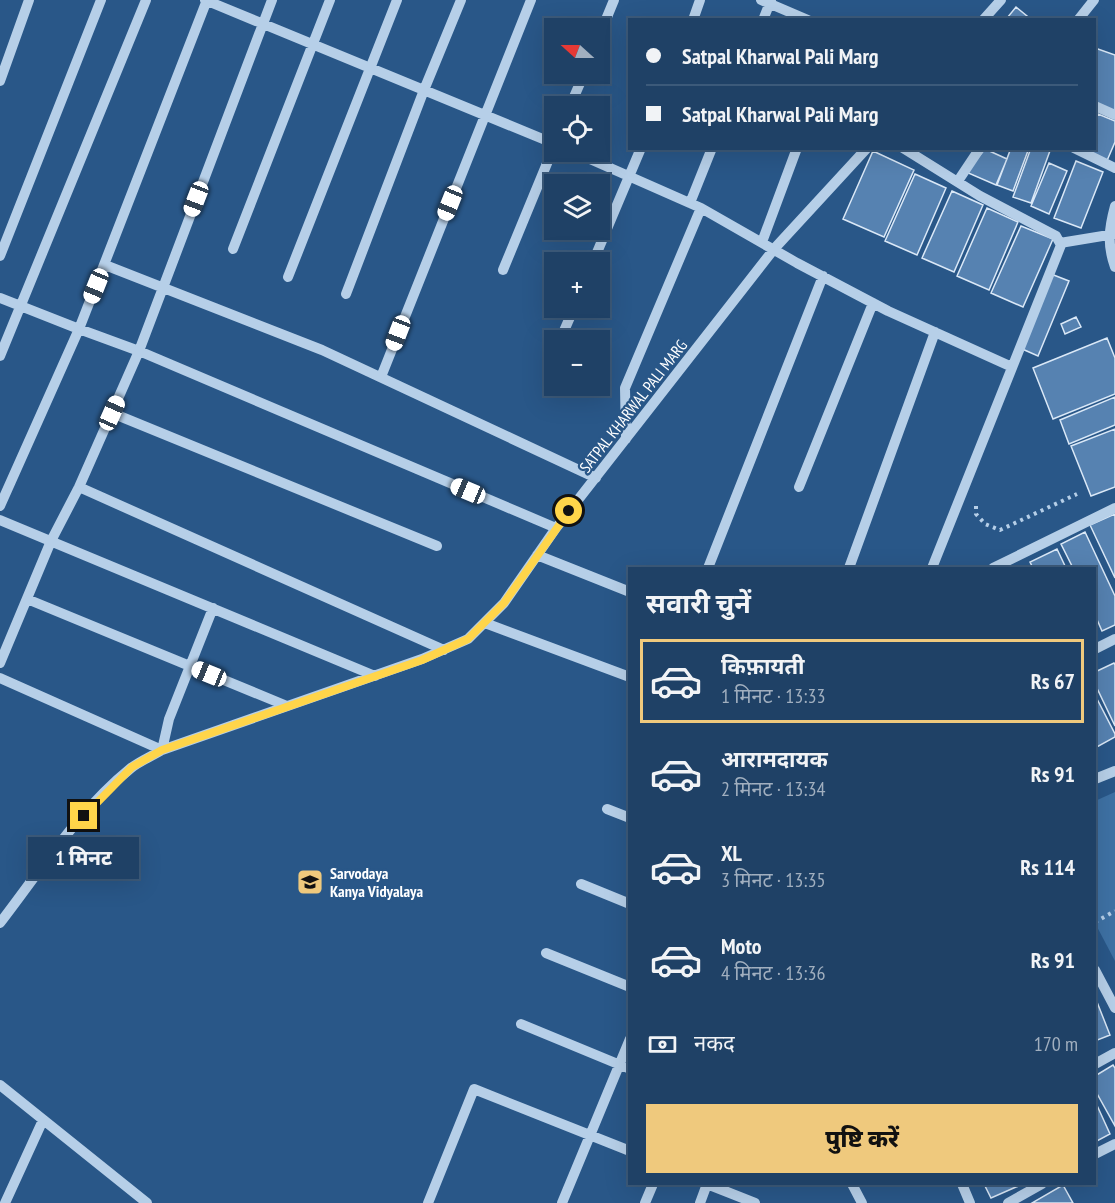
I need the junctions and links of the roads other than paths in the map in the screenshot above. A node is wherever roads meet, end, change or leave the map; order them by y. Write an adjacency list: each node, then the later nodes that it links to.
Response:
1 (29, 0): 23 (street)
2 (101, 0): 52 (street)
3 (146, 0): 62 (street)
4 (206, 0): 21 (street); 53 (street)
5 (272, 0): 21 (street)
6 (330, 0): 22 (street)
7 (397, 0): 24 (street)
8 (461, 0): 26 (street)
9 (531, 0): 28 (street)
10 (614, 0): 15 (street)
11 (700, 0): 16 (street)
12 (1001, 0): 19 (street)
13 (1094, 0): 20 (street)
14 (767, 1): 17 (street); 18 (street)
15 (607, 18)
16 (694, 18)
17 (763, 18)
18 (804, 18)
19 (985, 18)
20 (1080, 18)
21 (263, 24): 22 (street); 58 (street)
22 (312, 45): 24 (street); 49 (street)
23 (5, 52): 25 (street)
24 (370, 68): 26 (street); 57 (street)
25 (0, 81)
26 (424, 90): 28 (street); 59 (street)
27 (1096, 106): 29 (street)
28 (484, 115): 30 (street); 68 (street)
29 (1115, 115)
30 (544, 140)
31 (640, 150): 41 (street)
32 (711, 150): 43 (street)
33 (796, 150): 47 (street)
34 (865, 150): 50 (street, SATPAL KHARWAL PALI MARG)
35 (906, 150): 42 (street)
36 (979, 150): 42 (street)
37 (1078, 150): 40 (street)
38 (548, 162): 55 (street)
39 (597, 162): 41 (street)
40 (1115, 168)
41 (630, 176): 43 (street); 51 (street)
42 (957, 181): 48 (street)
43 (690, 203): 45 (street)
44 (1115, 206): 46 (street)
45 (702, 208): 47 (street); 70 (street)
46 (1112, 235): 48 (street); 54 (street)
47 (762, 242): 50 (street)
48 (1060, 243): 67 (street)
49 (233, 249)
50 (774, 249): 56 (street); 70 (street, SATPAL KHARWAL PALI MARG)
51 (597, 252)
52 (0, 256)
53 (105, 265): 58 (street); 63 (street)
54 (1115, 267)
55 (504, 270)
56 (823, 276): 61 (street); 81 (street)
57 (288, 277)
58 (163, 287): 65 (street); 68 (street)
59 (346, 294)
60 (0, 298): 62 (street)
61 (873, 303): 64 (street); 72 (street)
62 (21, 306): 63 (street); 66 (street)
63 (79, 329): 65 (street); 74 (street)
64 (934, 332): 67 (street); 82 (street)
65 (139, 351): 69 (street); 77 (street)
66 (0, 356)
67 (1011, 367): 83 (street)
68 (381, 377): 71 (street)
69 (112, 413): 73 (street); 79 (street)
70 (626, 440): 71 (street, SATPAL KHARWAL PALI MARG)
71 (596, 478): 77 (street, SATPAL KHARWAL PALI MARG)
72 (799, 487)
73 (79, 488): 78 (street); 91 (street)
74 (0, 506)
75 (1115, 508): 84 (street)
76 (0, 520): 78 (street)
77 (556, 528): 80 (street, SATPAL KHARWAL PALI MARG)
78 (51, 541): 86 (street); 87 (street)
79 (437, 546)
80 (537, 555): 85 (street); 88 (street, SATPAL KHARWAL PALI MARG)
81 (708, 567)
82 (849, 567)
83 (932, 567)
84 (995, 567)
85 (628, 591)
86 (27, 599): 92 (street); 93 (street)
87 (213, 608): 93 (street); 94 (street)
88 (485, 623): 91 (street, SATPAL KHARWAL PALI MARG); 95 (street)
89 (1115, 639): 90 (street)
90 (1096, 648)
91 (444, 650): 94 (street, SATPAL KHARWAL PALI MARG)
92 (0, 663)
93 (190, 666): 97 (street); 98 (street)
94 (375, 676): 97 (street, SATPAL KHARWAL PALI MARG)
95 (627, 676)
96 (0, 678): 98 (street)
97 (287, 706): 98 (street, SATPAL KHARWAL PALI MARG)
98 (162, 750): 105 (street, SATPAL KHARWAL PALI MARG)
99 (1115, 771): 100 (street)
100 (1096, 779)
101 (607, 808): 102 (street)
102 (628, 817)
103 (581, 884): 104 (street)
104 (628, 903)
105 (2, 917)
106 (546, 953): 108 (street)
107 (1096, 972): 109 (street)
108 (628, 986)
109 (1115, 1008)
110 (521, 1024): 114 (street)
111 (628, 1051): 114 (street)
112 (1115, 1053): 113 (street)
113 (1096, 1063)
114 (625, 1067): 117 (street)
115 (0, 1085): 116 (street)
116 (43, 1120): 127 (street); 128 (street)
117 (591, 1135): 119 (street); 130 (street); 131 (street)
118 (1115, 1144): 120 (street)
119 (628, 1151)
120 (1096, 1154)
121 (653, 1185): 132 (street)
122 (707, 1185): 133 (street)
123 (709, 1185): 134 (street)
124 (853, 1185): 135 (street)
125 (962, 1185): 136 (street)
126 (1040, 1185): 137 (street)
127 (131, 1198): 129 (street)
128 (5, 1203)
129 (147, 1203)
130 (428, 1203)
131 (562, 1203)
132 (645, 1203)
133 (700, 1203)
134 (754, 1203)
135 (862, 1203)
136 (970, 1203)
137 (1008, 1203)

